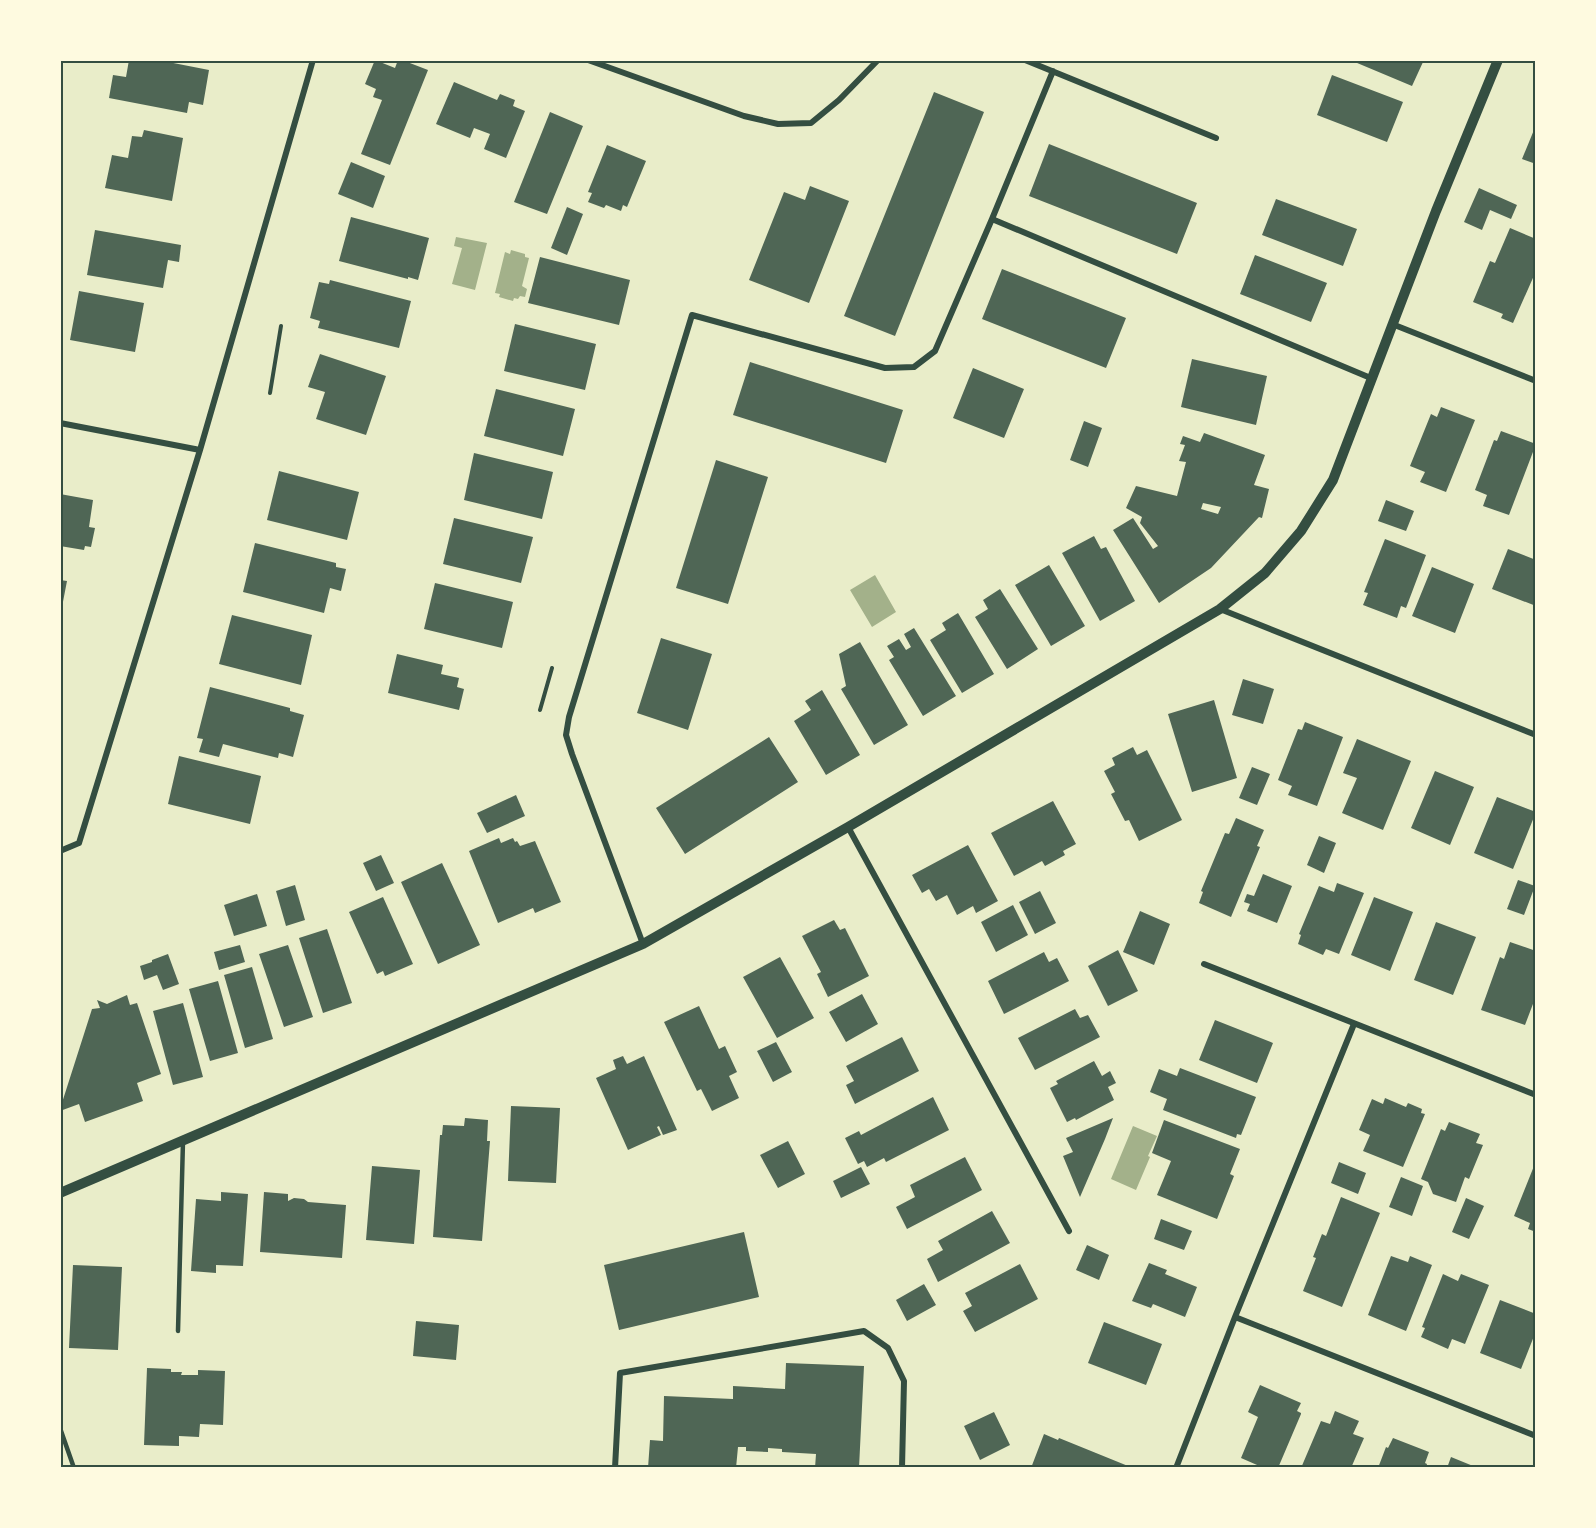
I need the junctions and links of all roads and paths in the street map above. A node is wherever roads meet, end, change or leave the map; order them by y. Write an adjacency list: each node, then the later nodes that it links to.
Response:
1 (313, 60): 15 (street)
2 (588, 60): 3 (street)
3 (878, 60)
4 (1025, 60): 6 (street)
5 (1498, 60): 9 (street)
6 (1053, 71): 7 (street); 8 (street)
7 (1216, 138)
8 (992, 219): 11 (street); 22 (street)
9 (1392, 324): 11 (street); 12 (street)
10 (281, 326): 13 (path)
11 (1372, 379): 16 (street)
12 (1536, 381)
13 (270, 393)
14 (60, 423): 15 (street)
15 (200, 450): 21 (street)
16 (1220, 609): 19 (street); 20 (street)
17 (552, 668): 18 (path)
18 (540, 710)
19 (1536, 735)
20 (848, 827): 22 (street); 28 (street)
21 (60, 851)
22 (643, 944): 26 (street)
23 (1204, 964): 24 (street)
24 (1354, 1024): 25 (street); 29 (street)
25 (1536, 1095)
26 (183, 1141): 27 (street); 30 (lane)
27 (60, 1193)
28 (1069, 1231)
29 (1235, 1317): 32 (street); 36 (street)
30 (178, 1331)
31 (60, 1428): 33 (lane)
32 (1536, 1436)
33 (74, 1468)
34 (615, 1468): 35 (street)
35 (902, 1468)
36 (1176, 1468)

